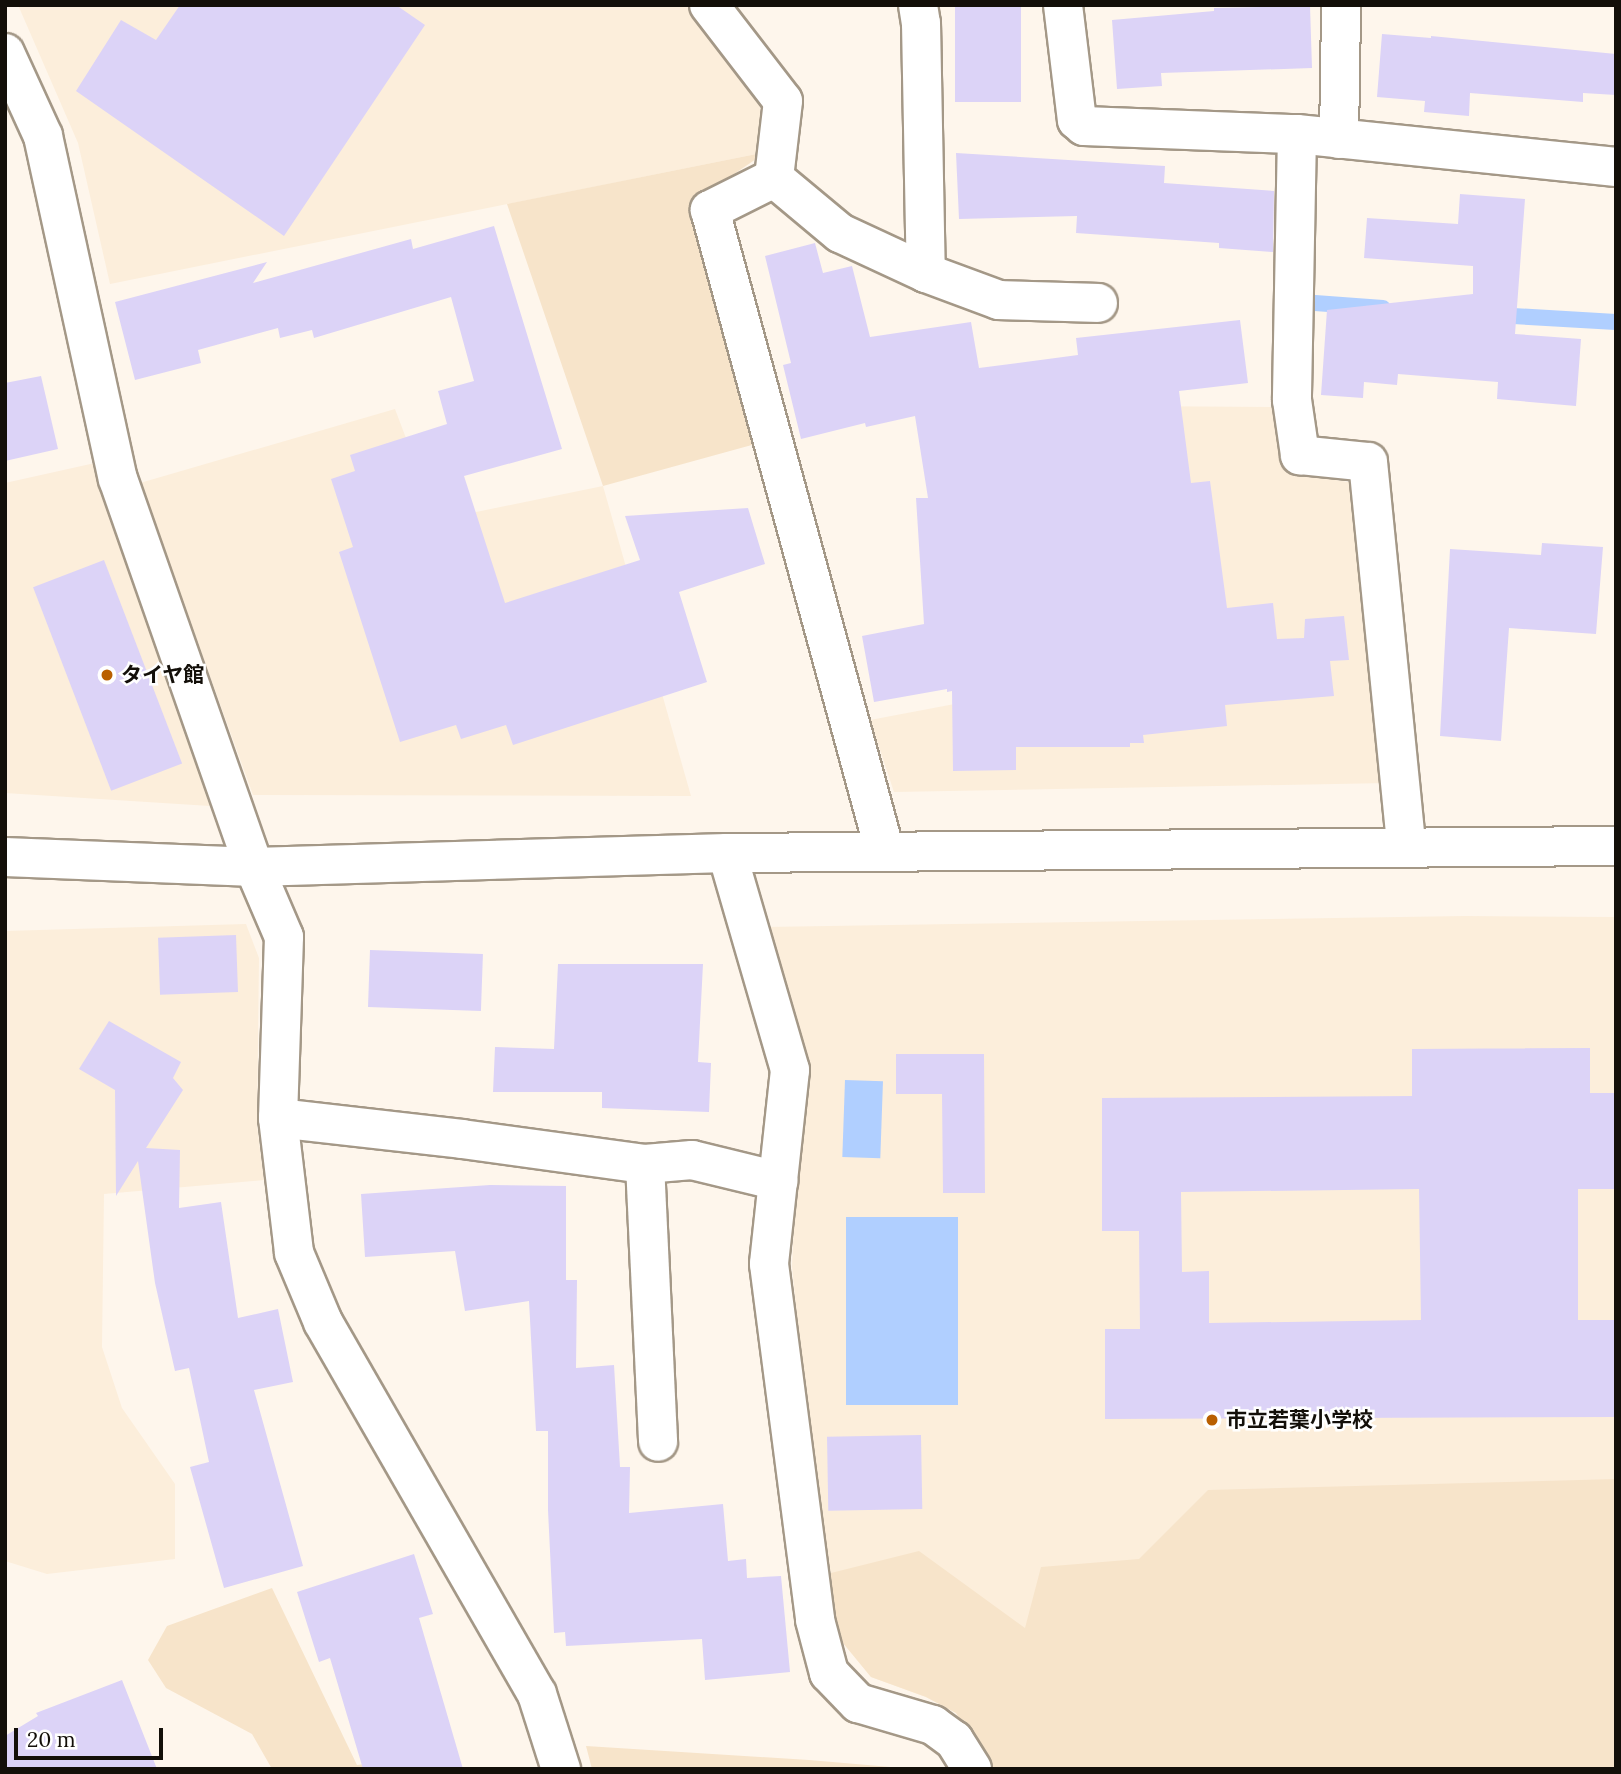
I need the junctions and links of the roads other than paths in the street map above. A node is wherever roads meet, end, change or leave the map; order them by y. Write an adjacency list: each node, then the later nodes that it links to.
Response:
1 (709, 5): 9 (street)
2 (918, 5): 10 (street)
3 (1063, 5): 6 (street)
4 (1341, 5): 7 (street)
5 (5, 53): 17 (street)
6 (1297, 134): 7 (street); 12 (street)
7 (1339, 139): 8 (street)
8 (1616, 167)
9 (774, 178): 10 (street); 14 (street)
10 (926, 273): 11 (street)
11 (1098, 303)
12 (1406, 846): 13 (street); 14 (street)
13 (1616, 846)
14 (886, 852): 15 (street)
15 (727, 853): 17 (street); 20 (street)
16 (5, 857): 17 (street)
17 (254, 867): 18 (street)
18 (278, 1118): 19 (street); 22 (street)
19 (645, 1164): 20 (street); 21 (street)
20 (778, 1181): 23 (street)
21 (658, 1443)
22 (561, 1769)
23 (972, 1769)

